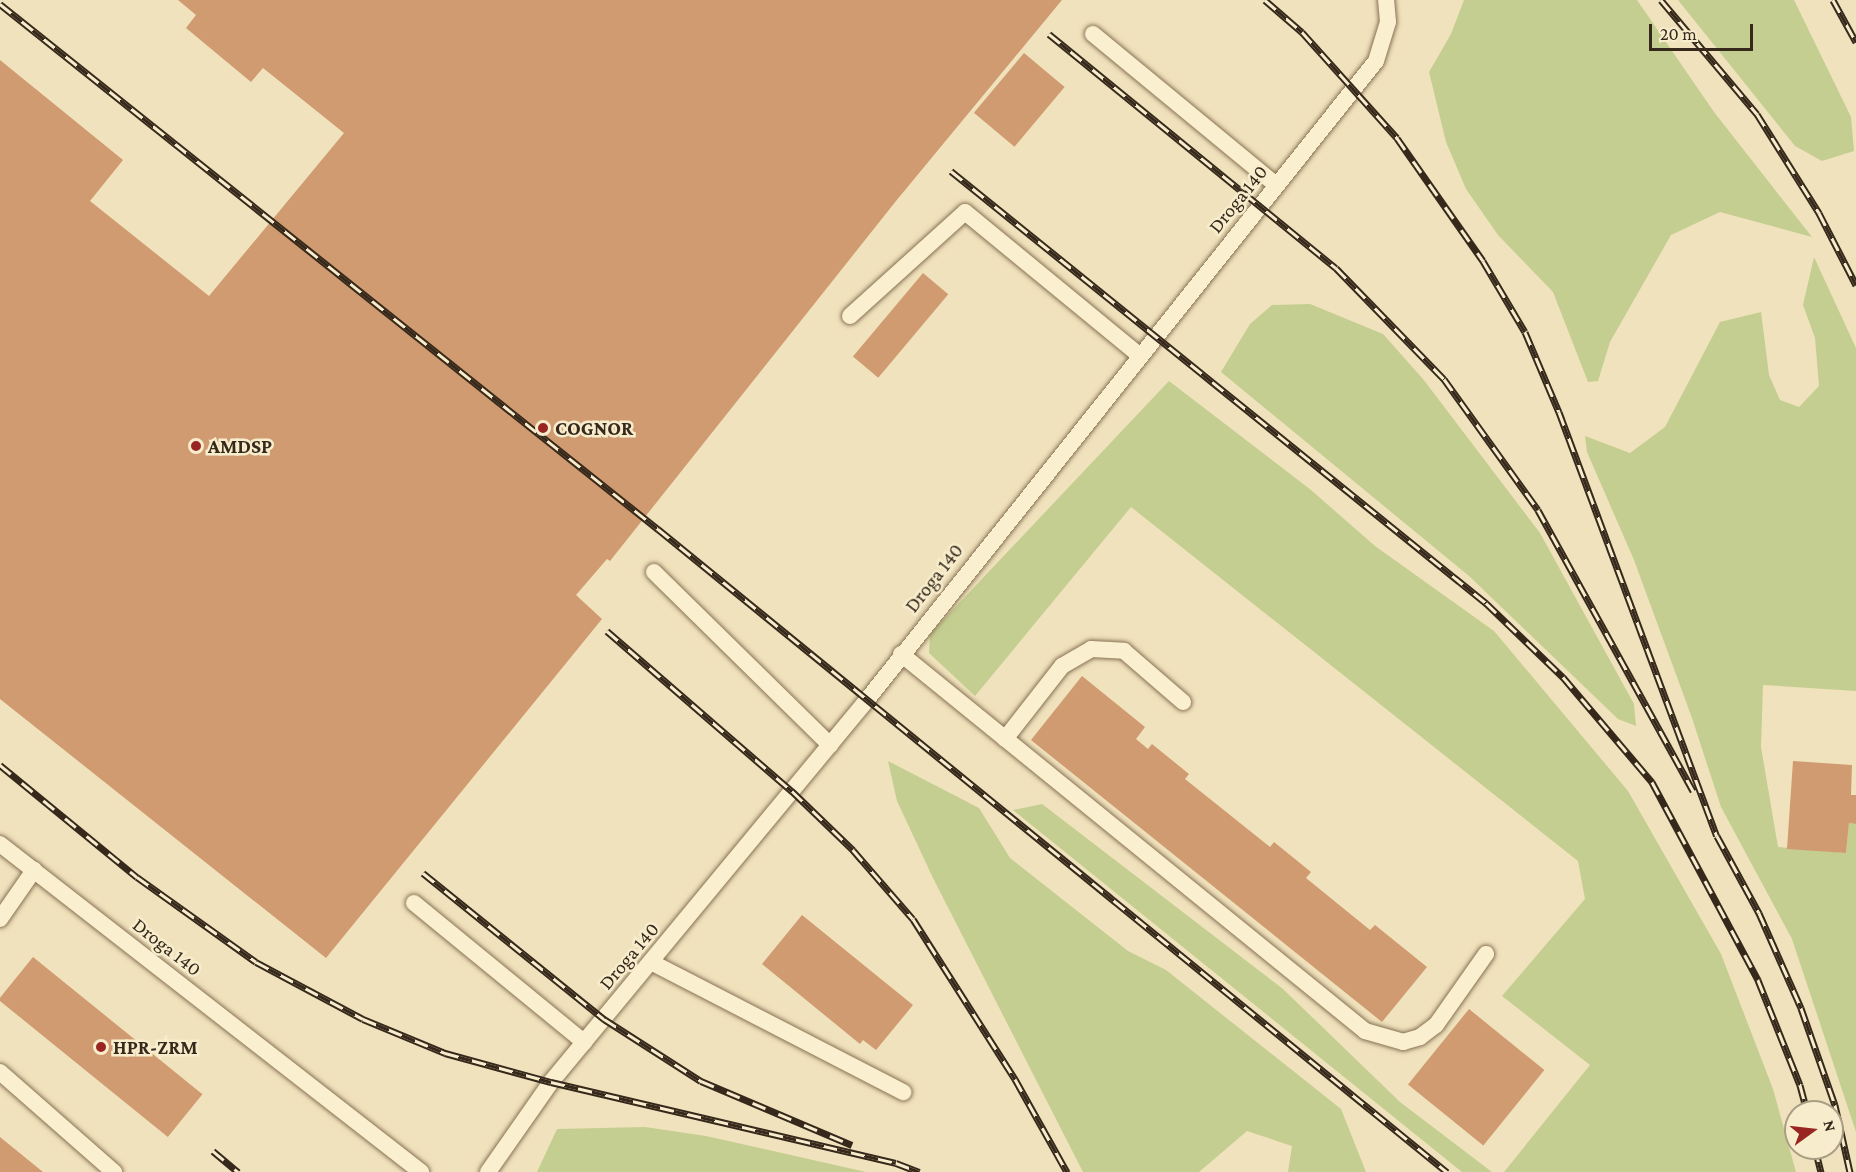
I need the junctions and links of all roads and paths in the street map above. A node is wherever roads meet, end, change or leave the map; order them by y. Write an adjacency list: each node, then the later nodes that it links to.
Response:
1 (1386, 0): 3 (lane, Droga 140)
2 (1093, 34): 3 (lane)
3 (1276, 185): 5 (lane, Droga 140)
4 (850, 316): 5 (lane)
5 (1139, 355): 7 (lane, Droga 140)
6 (654, 572): 10 (lane)
7 (901, 654): 9 (lane); 10 (lane, Droga 140)
8 (1183, 702): 9 (lane)
9 (1005, 739): 15 (lane)
10 (830, 745): 16 (lane, Droga 140)
11 (0, 844): 12 (lane, Droga 140)
12 (34, 870): 14 (lane); 21 (lane, Droga 140)
13 (414, 903): 17 (lane)
14 (0, 919)
15 (1486, 954)
16 (651, 962): 17 (lane, Droga 140); 19 (lane)
17 (584, 1042): 22 (lane, Droga 140)
18 (0, 1072): 20 (lane)
19 (903, 1092)
20 (114, 1172)
21 (421, 1172)
22 (488, 1172)

